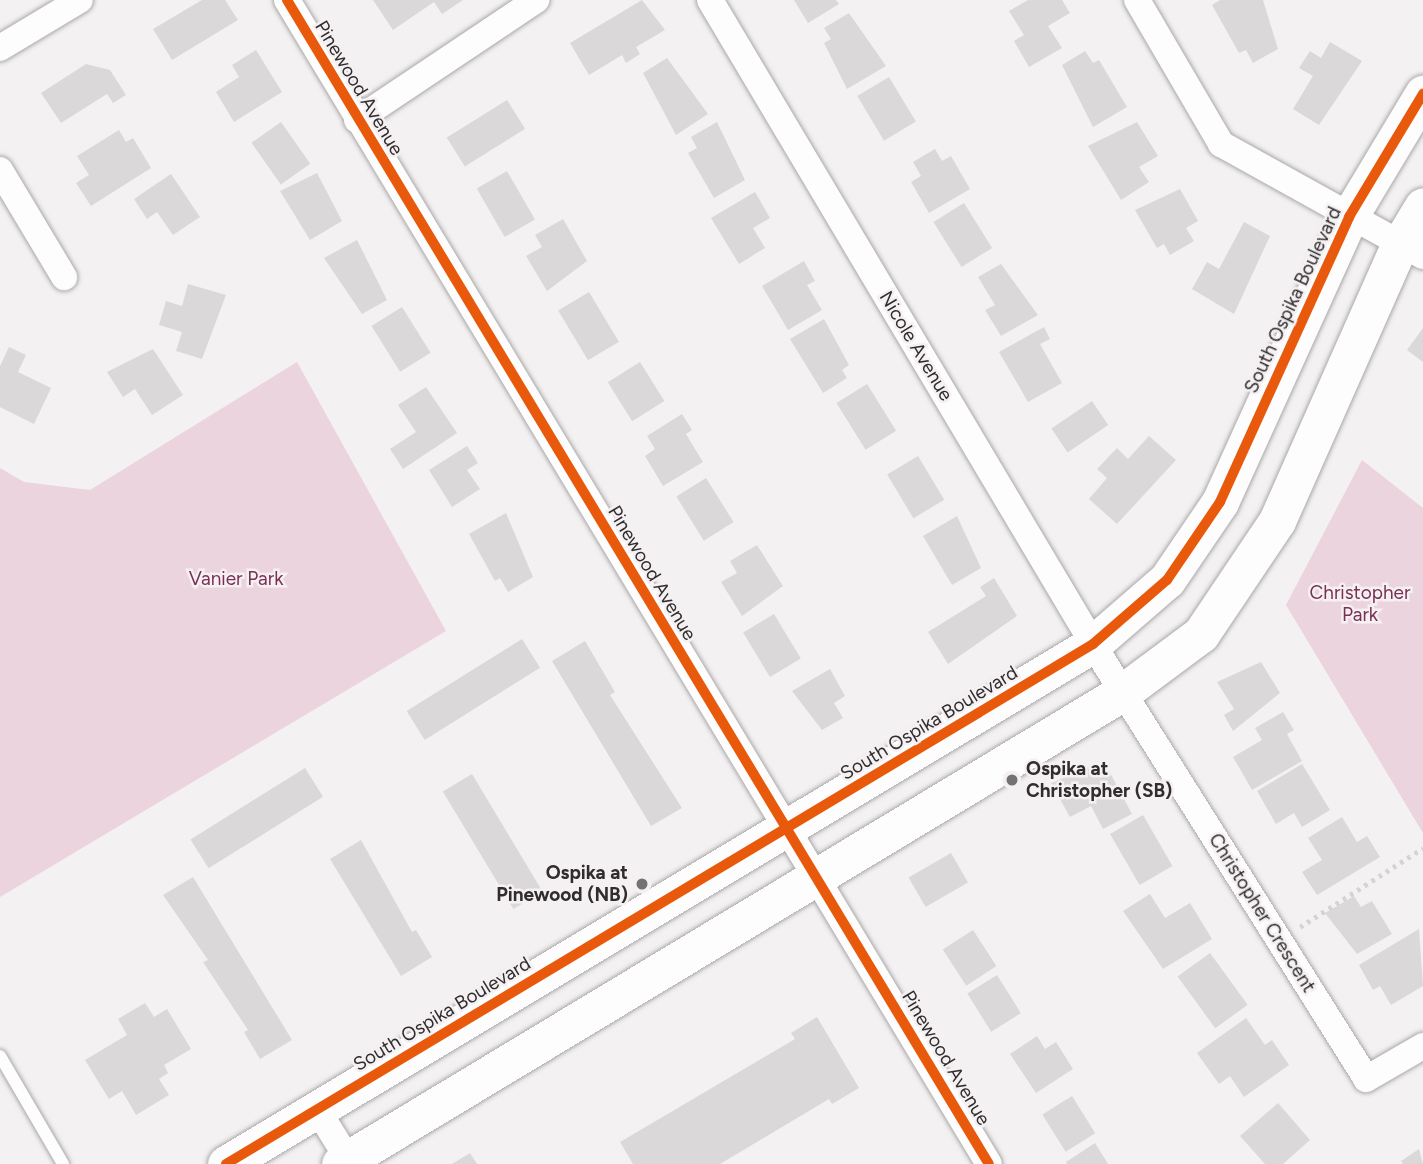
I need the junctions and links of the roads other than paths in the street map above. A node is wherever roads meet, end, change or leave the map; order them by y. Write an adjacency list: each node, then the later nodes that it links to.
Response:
1 (80, 0): 6 (street)
2 (287, 0): 8 (street, Pinewood Avenue)
3 (536, 0): 8 (street)
4 (710, 0): 14 (street, Nicole Avenue)
5 (1137, 0): 11 (street)
6 (0, 48)
7 (1423, 94): 11 (main road, South Ospika Boulevard)
8 (357, 120): 16 (street, Pinewood Avenue)
9 (0, 170): 13 (street)
10 (1423, 206): 12 (main road)
11 (1349, 218): 12 (street); 14 (main road, South Ospika Boulevard)
12 (1411, 250): 15 (main road)
13 (64, 277)
14 (1093, 643): 15 (street, Nicole Avenue); 16 (main road, South Ospika Boulevard)
15 (1123, 692): 17 (main road); 18 (street, Christopher Crescent)
16 (787, 830): 17 (street, Pinewood Avenue); 20 (main road, South Ospika Boulevard)
17 (816, 878): 21 (main road); 24 (street, Pinewood Avenue)
18 (1423, 1046)
19 (0, 1055): 22 (lane)
20 (317, 1109): 21 (street); 23 (main road, South Ospika Boulevard)
21 (346, 1162)
22 (63, 1164)
23 (226, 1164)
24 (989, 1164)

